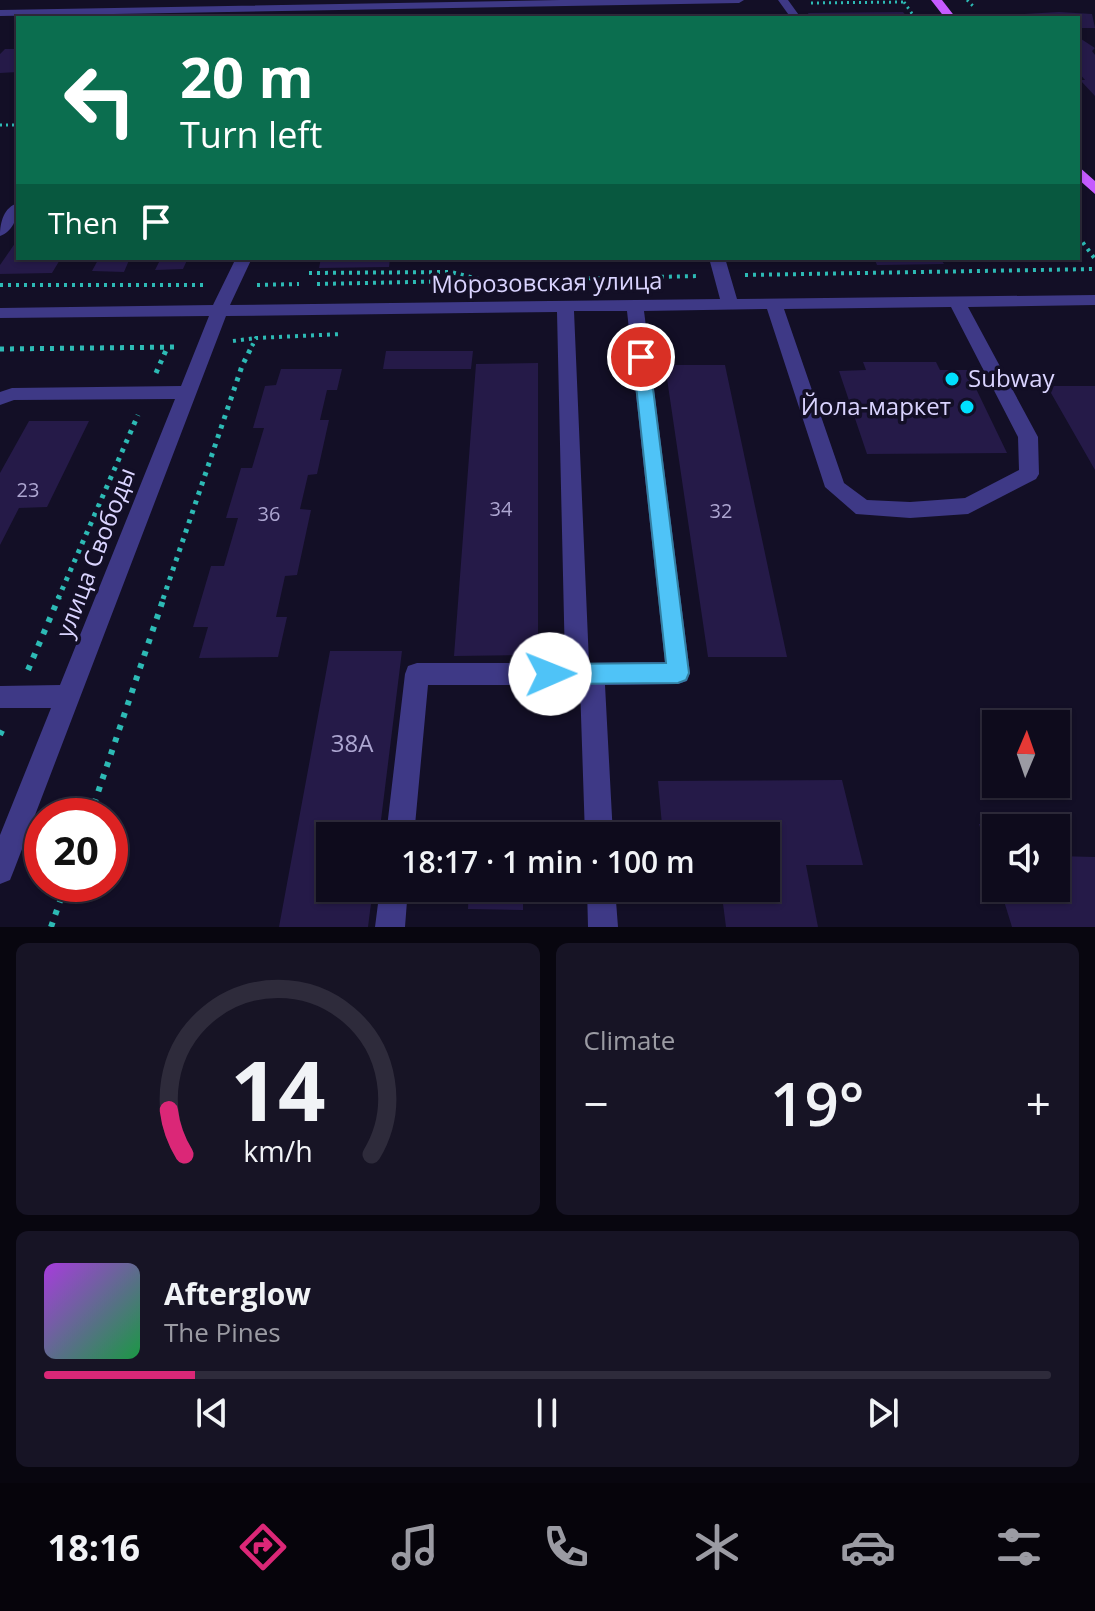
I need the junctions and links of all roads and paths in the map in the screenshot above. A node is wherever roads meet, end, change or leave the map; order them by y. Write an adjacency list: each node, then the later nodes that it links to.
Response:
1 (60, 0): 10 (street)
2 (739, 0): 7 (street)
3 (936, 0): 16 (main road)
4 (967, 0): 8 (path)
5 (903, 1): 6 (path)
6 (786, 3)
7 (530, 4): 9 (street); 15 (street)
8 (975, 8)
9 (334, 9): 13 (street)
10 (45, 12): 11 (street); 14 (street)
11 (0, 13)
12 (234, 13): 13 (street); 14 (street)
13 (304, 13)
14 (108, 14)
15 (533, 16)
16 (949, 16)
17 (1080, 172): 18 (main road)
18 (1095, 190)
19 (16, 210): 20 (street)
20 (0, 231)
21 (1080, 239): 22 (path)
22 (1095, 259)
23 (243, 260): 30 (street, улица Свободы)
24 (718, 260): 27 (street)
25 (1095, 269): 27 (path)
26 (309, 273): 28 (path)
27 (722, 276): 28 (path); 34 (street)
28 (488, 281): 30 (path)
29 (0, 285): 30 (path)
30 (229, 285): 37 (street, улица Свободы)
31 (1095, 300): 32 (street, Морозовская улица)
32 (957, 302): 33 (street, Морозовская улица); 33 (street)
33 (774, 304): 34 (street, Морозовская улица)
34 (730, 305): 36 (street, Морозовская улица)
35 (565, 306): 36 (street, Морозовская улица); 37 (street, Морозовская улица); 44 (street)
36 (635, 306): 44 (street)
37 (219, 311): 38 (street, Морозовская улица); 41 (street, улица Свободы)
38 (0, 313)
39 (349, 334): 48 (path)
40 (0, 349): 42 (path)
41 (187, 392): 42 (street); 45 (street, улица Свободы)
42 (148, 393): 43 (street); 46 (path)
43 (0, 399)
44 (584, 674): 49 (street); 50 (street)
45 (68, 696): 46 (street); 51 (street, улица Свободы)
46 (8, 697): 47 (path)
47 (0, 735)
48 (96, 798)
49 (401, 822)
50 (598, 822)
51 (0, 870)
52 (60, 902): 55 (path)
53 (393, 902): 56 (street)
54 (602, 902): 57 (street)
55 (51, 927)
56 (390, 927)
57 (603, 927)

